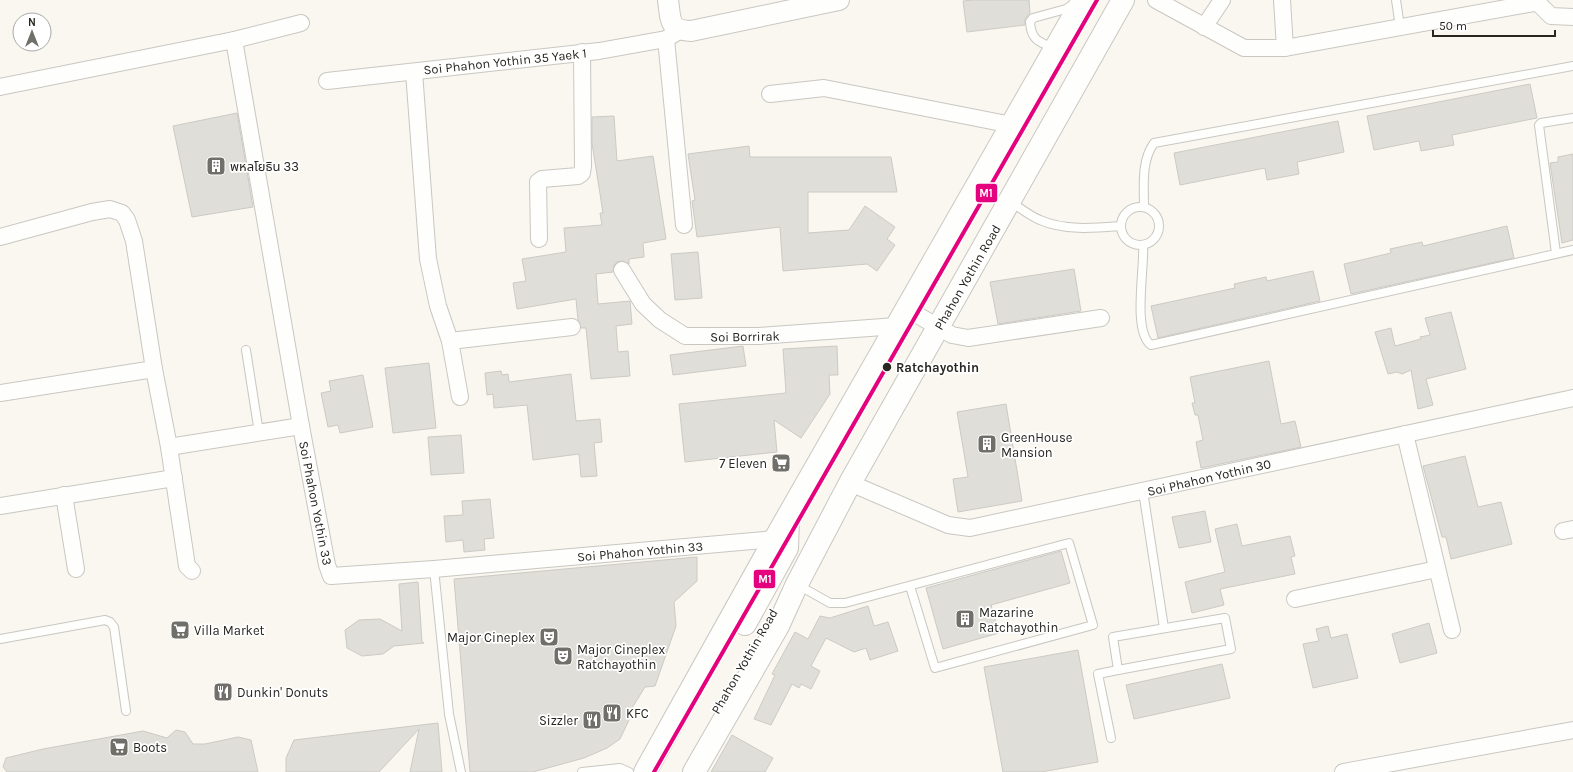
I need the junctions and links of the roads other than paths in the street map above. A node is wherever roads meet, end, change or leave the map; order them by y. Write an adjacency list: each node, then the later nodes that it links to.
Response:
1 (668, 0): 15 (street)
2 (839, 0): 15 (street)
3 (1078, 0): 18 (lane)
4 (1083, 0): 18 (main road, Phahon Yothin Road)
5 (1123, 0): 27 (main road, Phahon Yothin Road)
6 (1156, 0): 13 (street)
7 (1222, 0): 13 (street)
8 (1282, 0): 17 (street)
9 (1396, 0): 14 (lane)
10 (1492, 5): 11 (street); 14 (street)
11 (1573, 16)
12 (301, 23): 16 (street)
13 (1204, 27): 17 (street)
14 (1400, 27): 17 (street)
15 (672, 35): 19 (street, Soi Phahon Yothin 35 Yaek 1); 29 (street)
16 (234, 40): 23 (street); 47 (street, Soi Phahon Yothin 33)
17 (1285, 48)
18 (1055, 49): 26 (main road, Phahon Yothin Road)
19 (582, 52): 21 (street, Soi Phahon Yothin 35 Yaek 1); 32 (street)
20 (1573, 66): 28 (lane)
21 (414, 72): 22 (street, Soi Phahon Yothin 35 Yaek 1); 41 (street)
22 (328, 81)
23 (0, 87)
24 (770, 94): 26 (street)
25 (1573, 118): 35 (lane)
26 (1012, 125): 37 (main road, Phahon Yothin Road)
27 (1010, 202): 30 (lane); 39 (main road, Phahon Yothin Road)
28 (1144, 207): 30 (lane); 33 (lane)
29 (684, 225)
30 (1121, 226): 33 (lane)
31 (0, 237): 43 (street)
32 (539, 239)
33 (1144, 245): 35 (lane)
34 (1573, 250): 35 (lane)
35 (1556, 253)
36 (622, 270): 37 (street, Soi Borrirak)
37 (902, 318): 39 (street); 56 (main road, Phahon Yothin Road)
38 (1101, 318): 39 (street)
39 (938, 326): 52 (main road, Phahon Yothin Road)
40 (572, 327): 41 (street)
41 (450, 341): 45 (street)
42 (246, 350): 48 (lane)
43 (154, 369): 44 (street); 50 (street)
44 (0, 393)
45 (460, 397)
46 (1573, 398): 49 (street, Soi Phahon Yothin 30)
47 (301, 426): 48 (street); 60 (street, Soi Phahon Yothin 33)
48 (259, 433): 50 (street)
49 (1405, 434): 53 (street, Soi Phahon Yothin 30); 61 (street)
50 (169, 447): 51 (street)
51 (174, 478): 54 (street); 62 (street)
52 (850, 483): 53 (street, Soi Phahon Yothin 30); 58 (main road, Phahon Yothin Road)
53 (1143, 491): 66 (lane)
54 (64, 495): 55 (street); 59 (street)
55 (0, 506)
56 (788, 515): 57 (main road, Phahon Yothin Road); 70 (main road, Phahon Yothin Road)
57 (775, 539): 60 (street, Soi Phahon Yothin 33); 77 (main road, Phahon Yothin Road)
58 (813, 554): 63 (main road, Phahon Yothin Road); 70 (main road, Phahon Yothin Road)
59 (76, 569)
60 (434, 569): 74 (lane)
61 (1437, 569): 65 (street); 67 (street)
62 (192, 571)
63 (797, 584): 64 (lane); 80 (main road, Phahon Yothin Road)
64 (910, 586): 64 (lane)
65 (1295, 599)
66 (1164, 628): 69 (lane); 69 (lane)
67 (1452, 630)
68 (0, 639): 71 (lane)
69 (1118, 670): 73 (lane)
70 (714, 695): 78 (main road, Phahon Yothin Road); 79 (main road, Phahon Yothin Road)
71 (126, 711)
72 (1573, 730): 81 (street)
73 (1111, 738)
74 (461, 772)
75 (582, 772): 76 (lane)
76 (630, 772)
77 (645, 772)
78 (660, 772)
79 (681, 772)
80 (694, 772)
81 (1343, 772)

